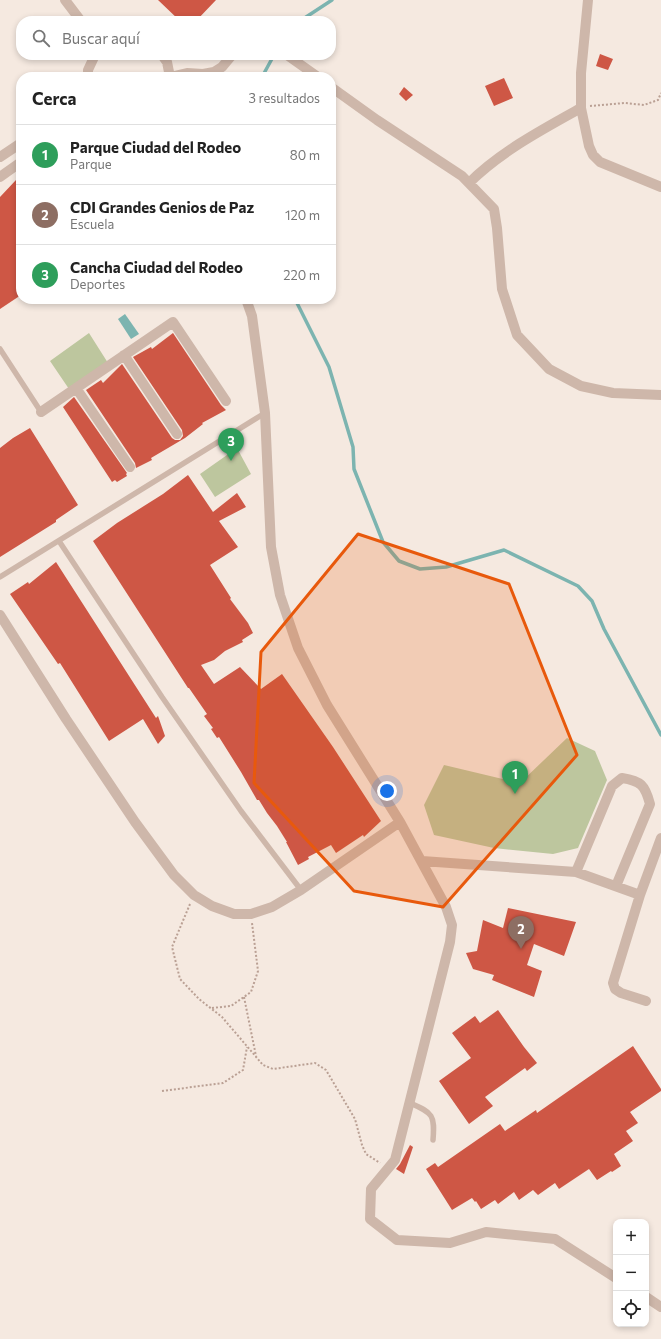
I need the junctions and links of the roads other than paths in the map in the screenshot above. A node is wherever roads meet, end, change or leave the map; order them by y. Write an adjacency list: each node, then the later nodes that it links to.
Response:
1 (65, 0): 3 (street)
2 (588, 0): 13 (street)
3 (77, 16)
4 (93, 60): 8 (street)
5 (166, 60): 9 (street)
6 (228, 60): 10 (street)
7 (294, 60): 11 (street)
8 (88, 72)
9 (169, 72)
10 (214, 72)
11 (311, 72)
12 (336, 91): 18 (street)
13 (581, 108): 18 (street); 19 (street)
14 (16, 146): 15 (street)
15 (0, 157)
16 (16, 165): 17 (street)
17 (0, 176)
18 (468, 183): 24 (street)
19 (661, 187)
20 (248, 304): 27 (street)
21 (0, 349): 26 (lane)
22 (124, 355): 23 (street); 25 (street); 28 (street)
23 (76, 388): 26 (street); 29 (street)
24 (661, 395)
25 (226, 401)
26 (40, 412)
27 (265, 413): 30 (lane); 33 (street)
28 (177, 434)
29 (130, 467)
30 (59, 541): 31 (lane); 38 (lane)
31 (0, 577)
32 (0, 615): 38 (street)
33 (400, 822): 35 (street); 38 (street)
34 (661, 838): 39 (street)
35 (422, 861): 36 (street); 41 (street)
36 (576, 872): 37 (street); 37 (street)
37 (616, 886): 39 (street)
38 (301, 890)
39 (640, 895): 40 (street)
40 (646, 1001)
41 (410, 1103): 42 (lane); 43 (street)
42 (433, 1140)
43 (613, 1276)
44 (649, 1299): 45 (street)
45 (661, 1307)

